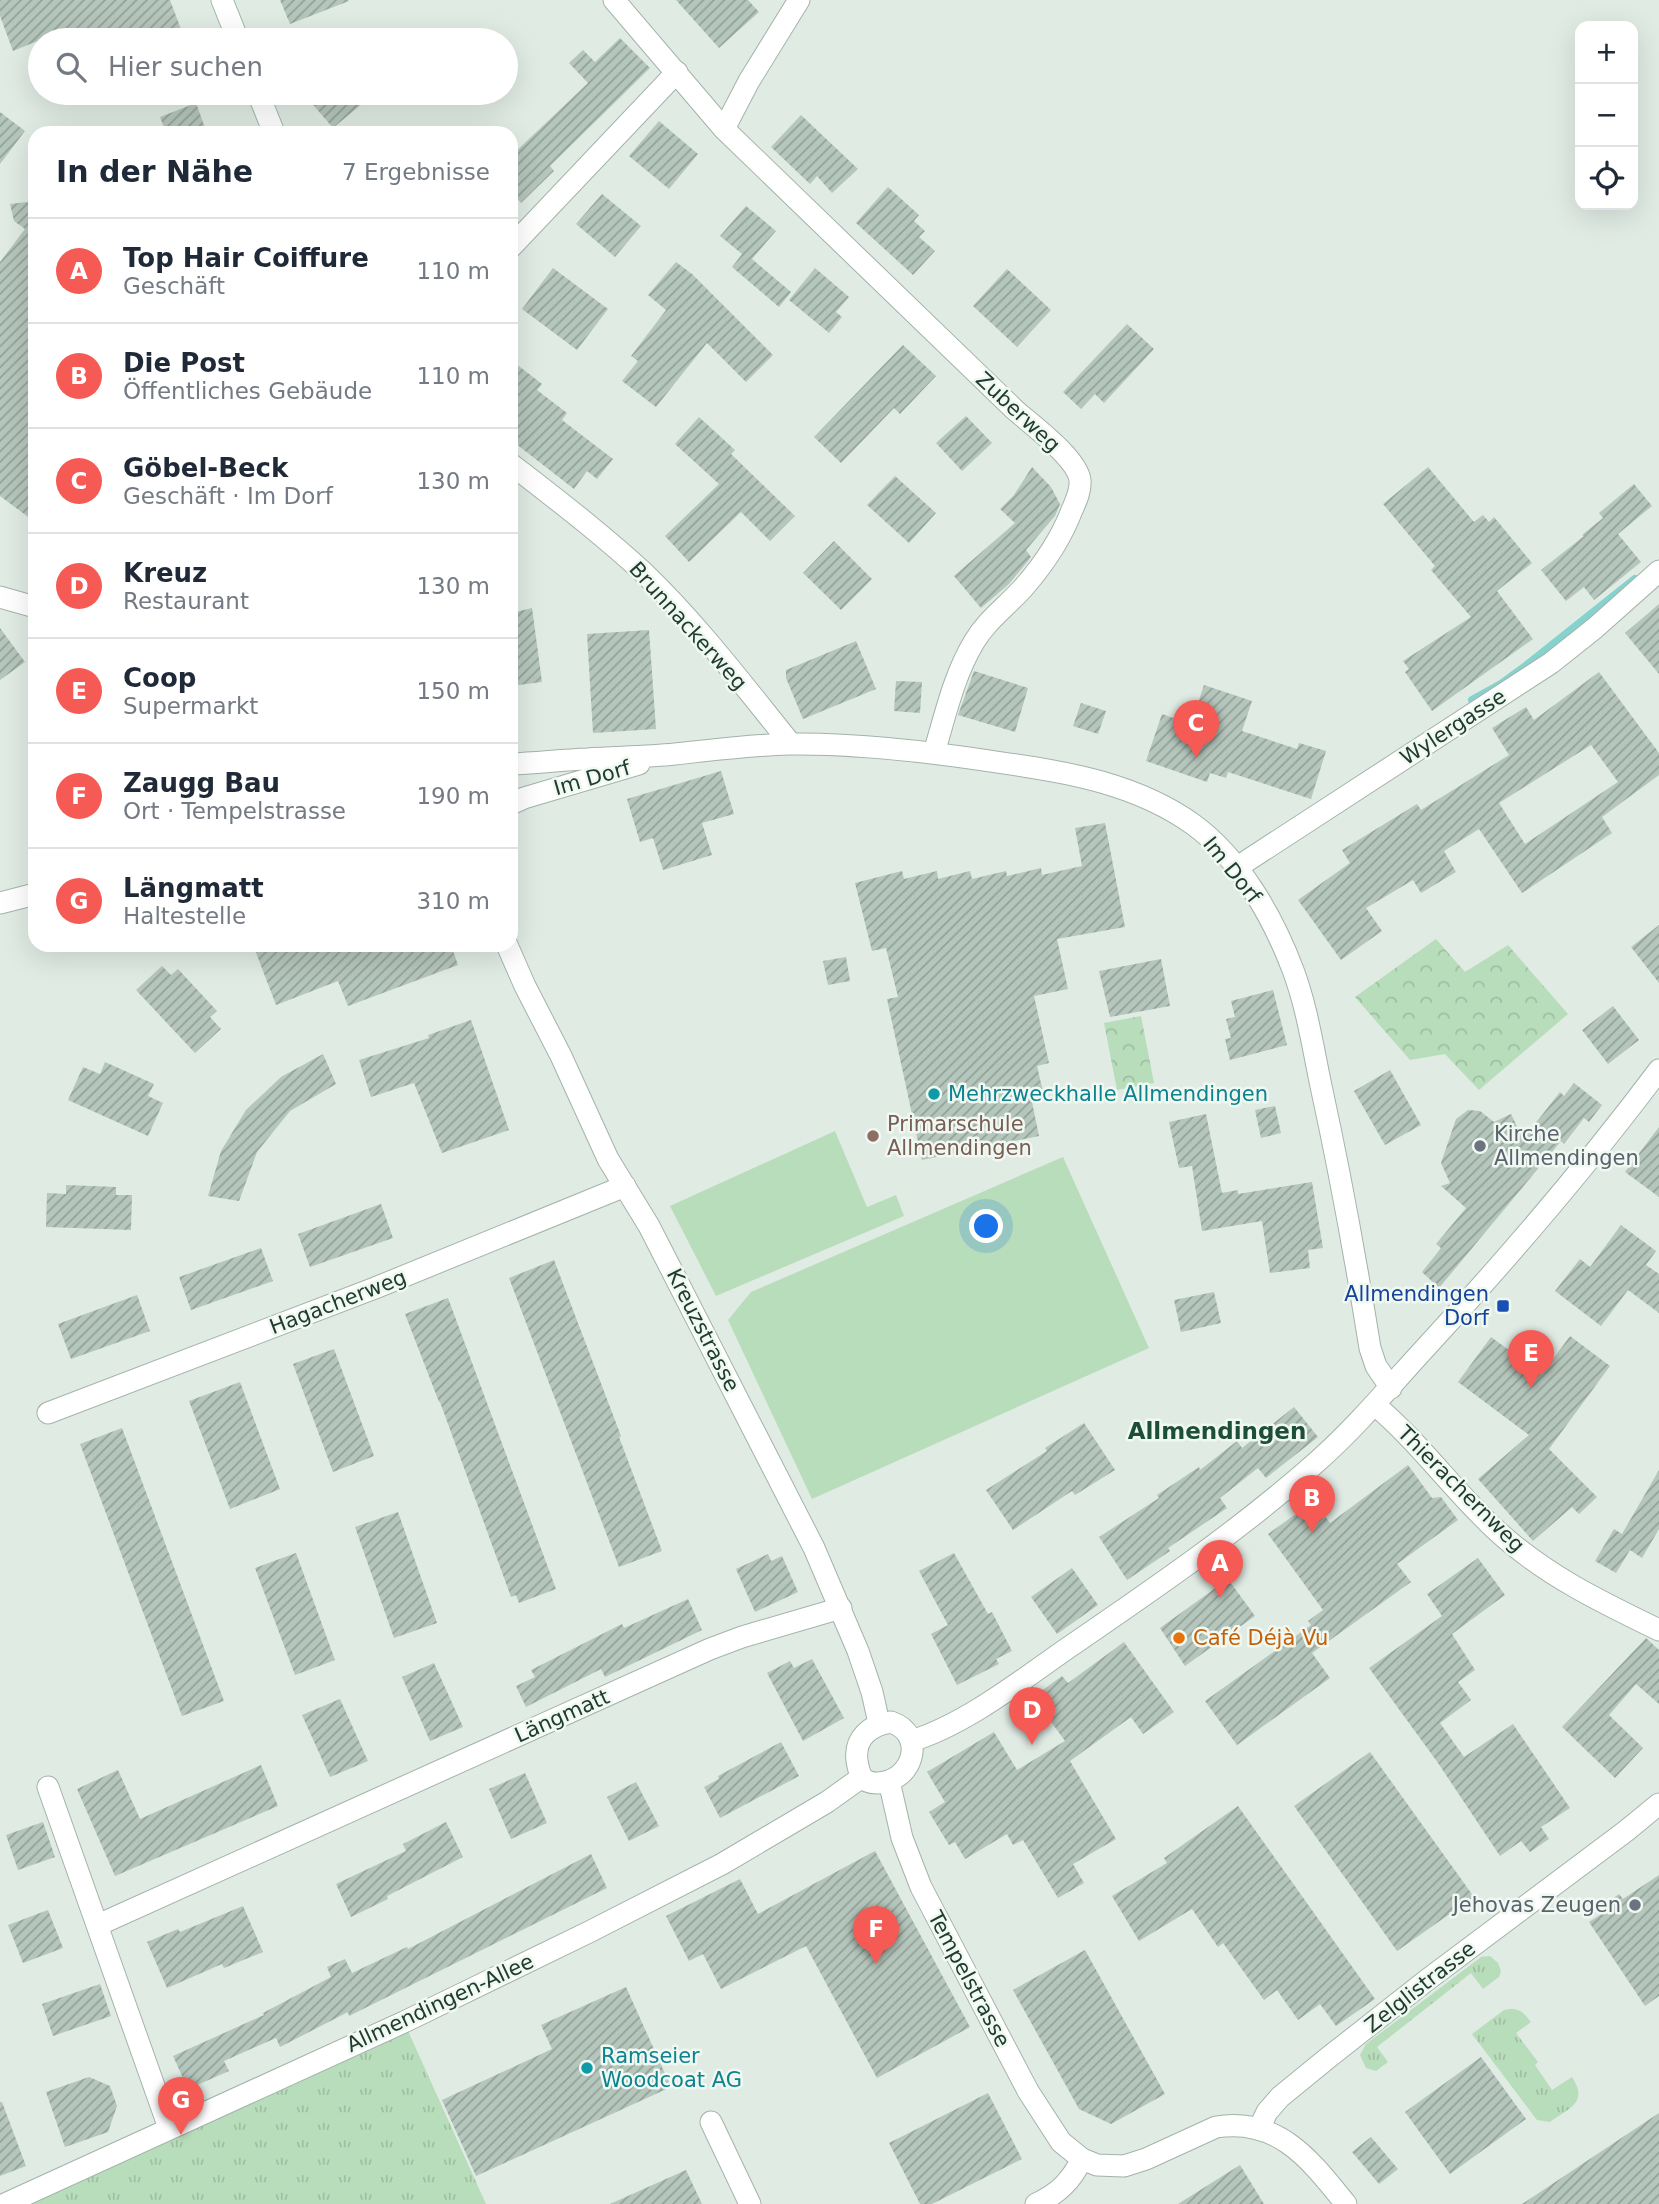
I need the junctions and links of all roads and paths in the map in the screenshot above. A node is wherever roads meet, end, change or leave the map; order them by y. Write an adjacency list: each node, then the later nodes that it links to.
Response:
1 (222, 0): 4 (street)
2 (614, 0): 5 (street, Zuberweg)
3 (800, 0): 8 (street)
4 (232, 28)
5 (677, 72): 8 (street, Zuberweg); 9 (street)
6 (263, 105): 7 (street)
7 (271, 126)
8 (724, 129): 15 (street, Zuberweg)
9 (518, 240)
10 (518, 470): 14 (street, Brunnackerweg)
11 (1659, 571): 19 (street, Wylergasse)
12 (0, 597): 13 (street)
13 (28, 605)
14 (791, 744): 15 (street, Im Dorf); 16 (street, Im Dorf)
15 (934, 752): 19 (street, Im Dorf)
16 (674, 754): 17 (street, Im Dorf); 18 (street, Im Dorf)
17 (518, 764)
18 (518, 801)
19 (1236, 868): 25 (street, Im Dorf)
20 (28, 896): 21 (street)
21 (0, 903)
22 (510, 952): 24 (street, Kreuzstrasse)
23 (1659, 1070): 25 (street)
24 (625, 1186): 27 (street, Hagacherweg); 28 (street, Kreuzstrasse)
25 (1391, 1388): 26 (street)
26 (1375, 1405): 29 (street, Thierachernweg); 31 (street)
27 (48, 1413)
28 (841, 1608): 30 (street, Kreuzstrasse); 36 (street, Längmatt)
29 (1659, 1630)
30 (879, 1723): 31 (street); 32 (street)
31 (911, 1741): 33 (street)
32 (862, 1777): 33 (street); 38 (street, Allmendingen-Allee)
33 (889, 1781): 40 (street, Tempelstrasse)
34 (48, 1787): 36 (street)
35 (1659, 1804): 39 (street, Zelglistrasse)
36 (98, 1925): 38 (street)
37 (711, 2122): 42 (street)
38 (169, 2128): 41 (street, Allmendingen-Allee)
39 (1259, 2129): 40 (street); 44 (street)
40 (1082, 2159): 43 (street)
41 (5, 2204)
42 (750, 2204)
43 (1036, 2204)
44 (1346, 2204)

